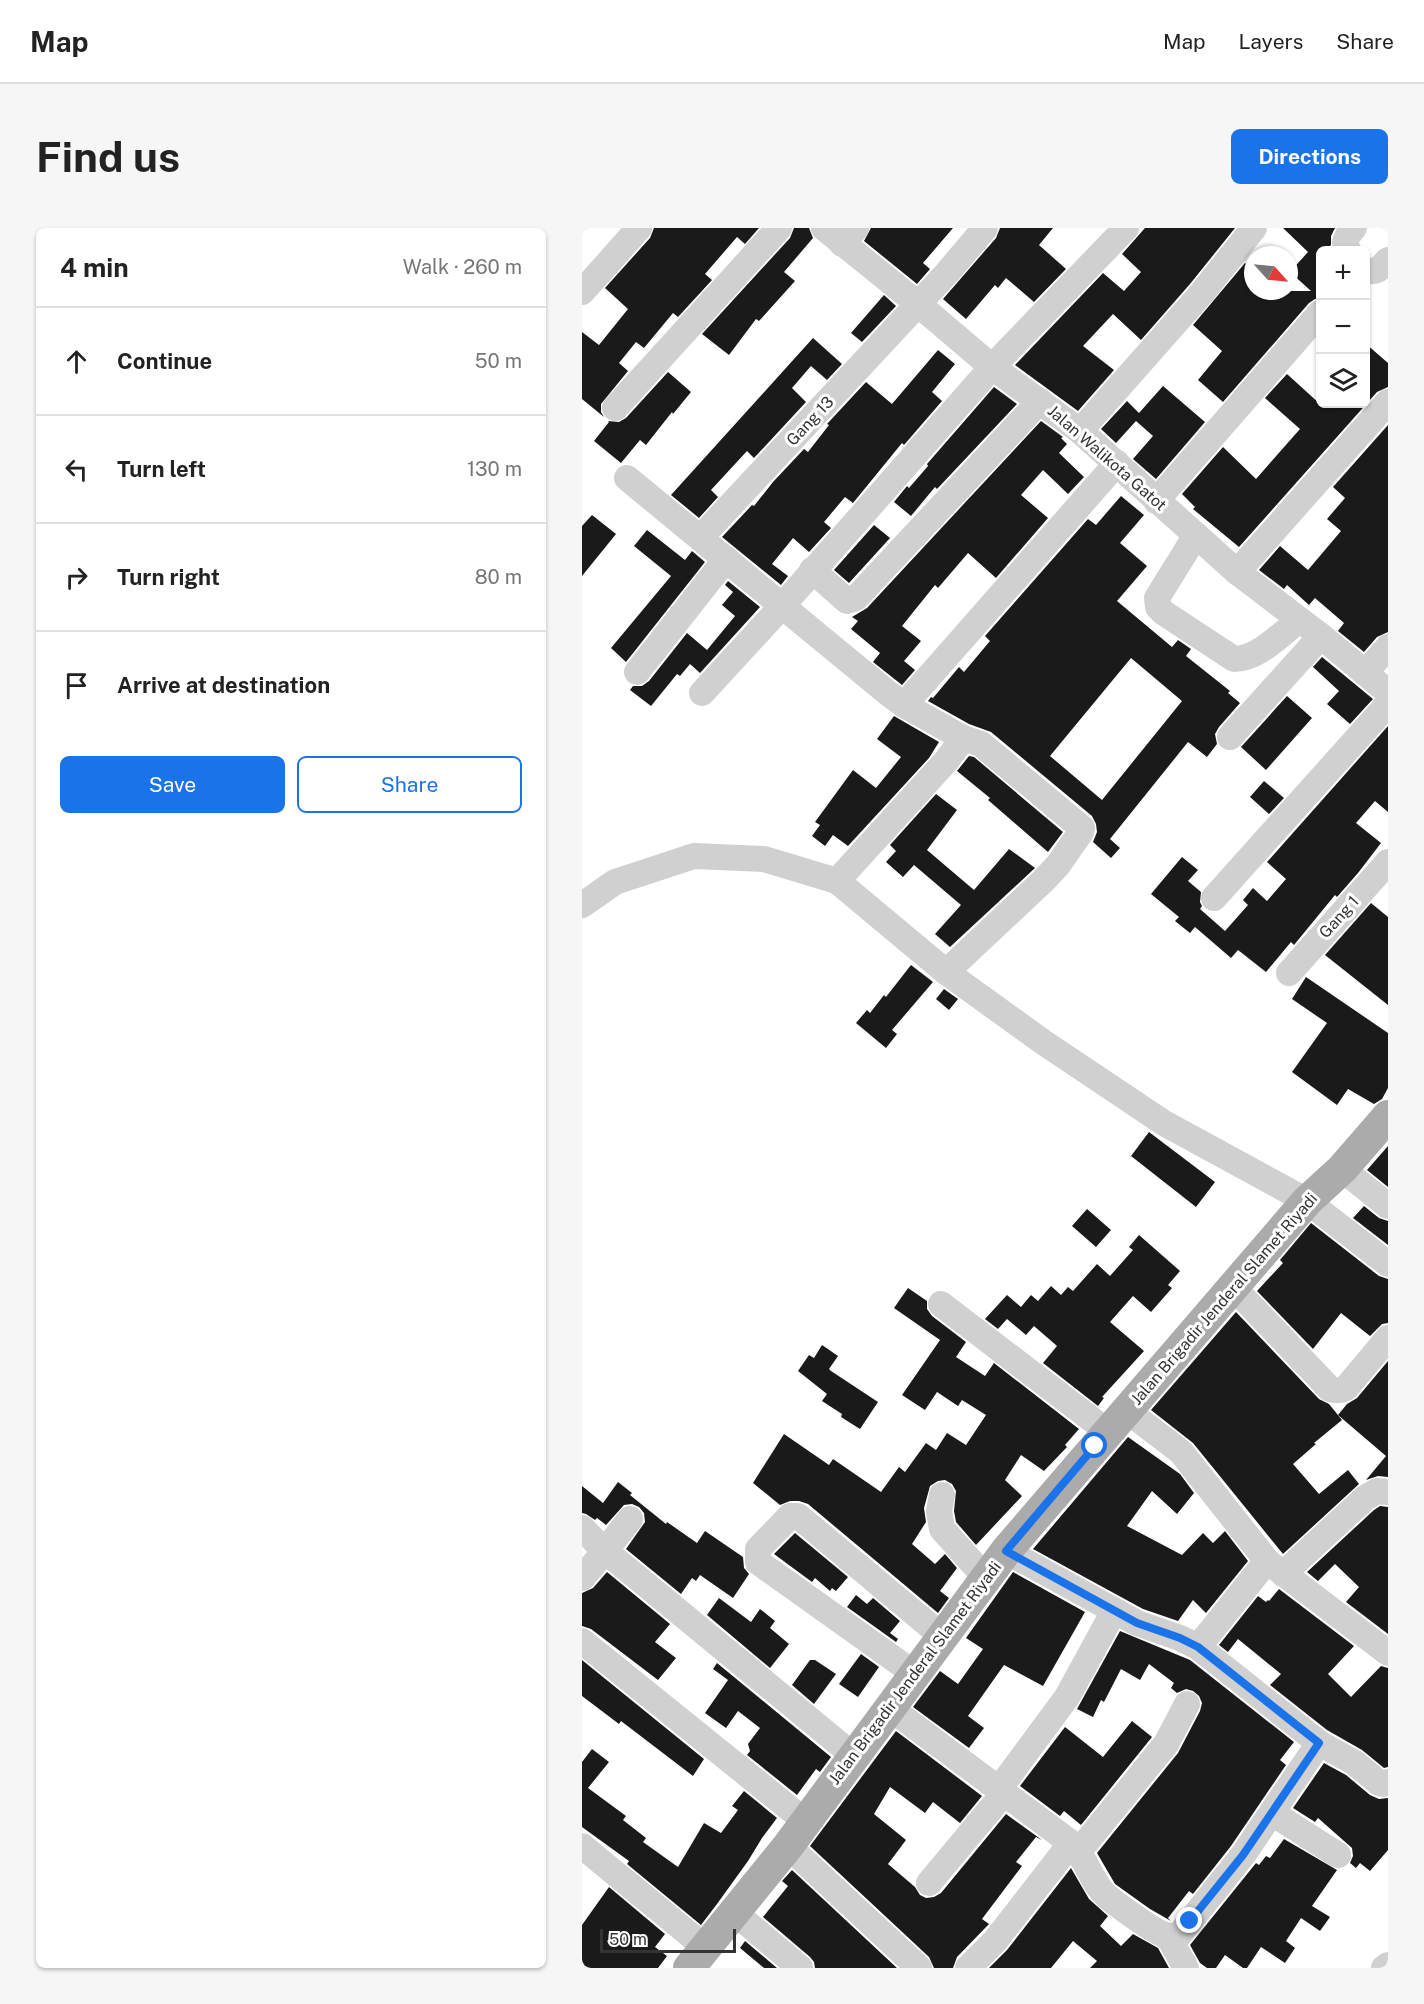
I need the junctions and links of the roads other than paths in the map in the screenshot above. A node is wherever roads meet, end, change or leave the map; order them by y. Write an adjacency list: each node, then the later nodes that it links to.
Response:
1 (639, 228): 11 (street)
2 (779, 228): 17 (street)
3 (985, 228): 12 (street, Gang 13)
4 (1126, 228): 14 (street)
5 (1254, 228): 18 (street)
6 (1354, 228): 8 (street)
7 (841, 233): 12 (street, Jalan Walikota Gatot)
8 (1346, 246)
9 (1388, 260): 10 (street)
10 (1370, 271)
11 (582, 292)
12 (918, 304): 14 (street, Jalan Walikota Gatot); 23 (street, Gang 13)
13 (1316, 318): 21 (street)
14 (992, 368): 15 (street, Jalan Walikota Gatot); 25 (street)
15 (1040, 401): 18 (street, Jalan Walikota Gatot); 25 (street)
16 (1388, 402): 26 (street)
17 (615, 408)
18 (1080, 431): 19 (street, Jalan Walikota Gatot)
19 (1117, 463): 21 (street, Jalan Walikota Gatot); 36 (street)
20 (627, 478): 23 (street)
21 (1156, 501): 22 (street, Jalan Walikota Gatot)
22 (1196, 535): 26 (street, Jalan Walikota Gatot); 28 (street)
23 (701, 537): 24 (street)
24 (726, 559): 27 (street); 31 (street)
25 (812, 570): 27 (street)
26 (1237, 572): 28 (street, Jalan Walikota Gatot)
27 (783, 605): 34 (street); 36 (street)
28 (1299, 620): 29 (street, Jalan Walikota Gatot)
29 (1321, 636): 32 (street, Jalan Walikota Gatot); 37 (street)
30 (1388, 647): 32 (street)
31 (637, 672)
32 (1365, 673): 33 (street, Jalan Walikota Gatot)
33 (1388, 692)
34 (702, 693)
35 (1388, 704): 41 (street)
36 (904, 705): 38 (street)
37 (1230, 737)
38 (963, 738): 40 (street); 43 (street)
39 (1388, 862): 44 (street, Gang 1)
40 (837, 881): 42 (street); 43 (street)
41 (1214, 898)
42 (582, 905)
43 (946, 972): 47 (street)
44 (1289, 973)
45 (1388, 1116): 46 (main road, Jalan Brigadir Jenderal Slamet Riyadi)
46 (1342, 1169): 47 (main road, Jalan Brigadir Jenderal Slamet Riyadi); 48 (street)
47 (1307, 1202): 49 (street); 50 (main road, Jalan Brigadir Jenderal Slamet Riyadi)
48 (1388, 1206)
49 (1388, 1264)
50 (1233, 1287): 52 (street); 53 (main road, Jalan Brigadir Jenderal Slamet Riyadi)
51 (941, 1304): 53 (street)
52 (1388, 1338)
53 (1117, 1421): 59 (main road, Jalan Brigadir Jenderal Slamet Riyadi); 60 (street)
54 (1388, 1492): 60 (street)
55 (942, 1495): 62 (street)
56 (630, 1519): 58 (street)
57 (582, 1528): 58 (street)
58 (605, 1551): 61 (street); 72 (street)
59 (1006, 1551): 62 (main road, Jalan Brigadir Jenderal Slamet Riyadi); 63 (street)
60 (1275, 1567): 66 (street); 67 (street)
61 (582, 1578)
62 (986, 1578): 64 (main road, Jalan Brigadir Jenderal Slamet Riyadi)
63 (1114, 1611): 66 (street); 74 (street)
64 (943, 1637): 68 (main road, Jalan Brigadir Jenderal Slamet Riyadi); 68 (street)
65 (582, 1641): 76 (street)
66 (1198, 1647): 71 (street)
67 (1388, 1653)
68 (915, 1674): 70 (main road, Jalan Brigadir Jenderal Slamet Riyadi)
69 (1187, 1704): 78 (street)
70 (890, 1708): 72 (main road, Jalan Brigadir Jenderal Slamet Riyadi); 74 (street)
71 (1319, 1743): 73 (street); 75 (street)
72 (854, 1756): 76 (main road, Jalan Brigadir Jenderal Slamet Riyadi)
73 (1388, 1782)
74 (1001, 1791): 78 (street); 80 (street)
75 (1272, 1813): 79 (street); 82 (street)
76 (797, 1833): 81 (main road, Jalan Brigadir Jenderal Slamet Riyadi); 86 (street)
77 (582, 1846): 83 (street)
78 (1075, 1847): 82 (street); 87 (street)
79 (1338, 1856)
80 (929, 1883)
81 (734, 1912): 83 (main road, Jalan Brigadir Jenderal Slamet Riyadi); 85 (street)
82 (1168, 1936): 88 (street)
83 (698, 1958)
84 (1388, 1965): 89 (street)
85 (800, 1968)
86 (919, 1968)
87 (969, 1968)
88 (1186, 1968)
89 (1384, 1968)

